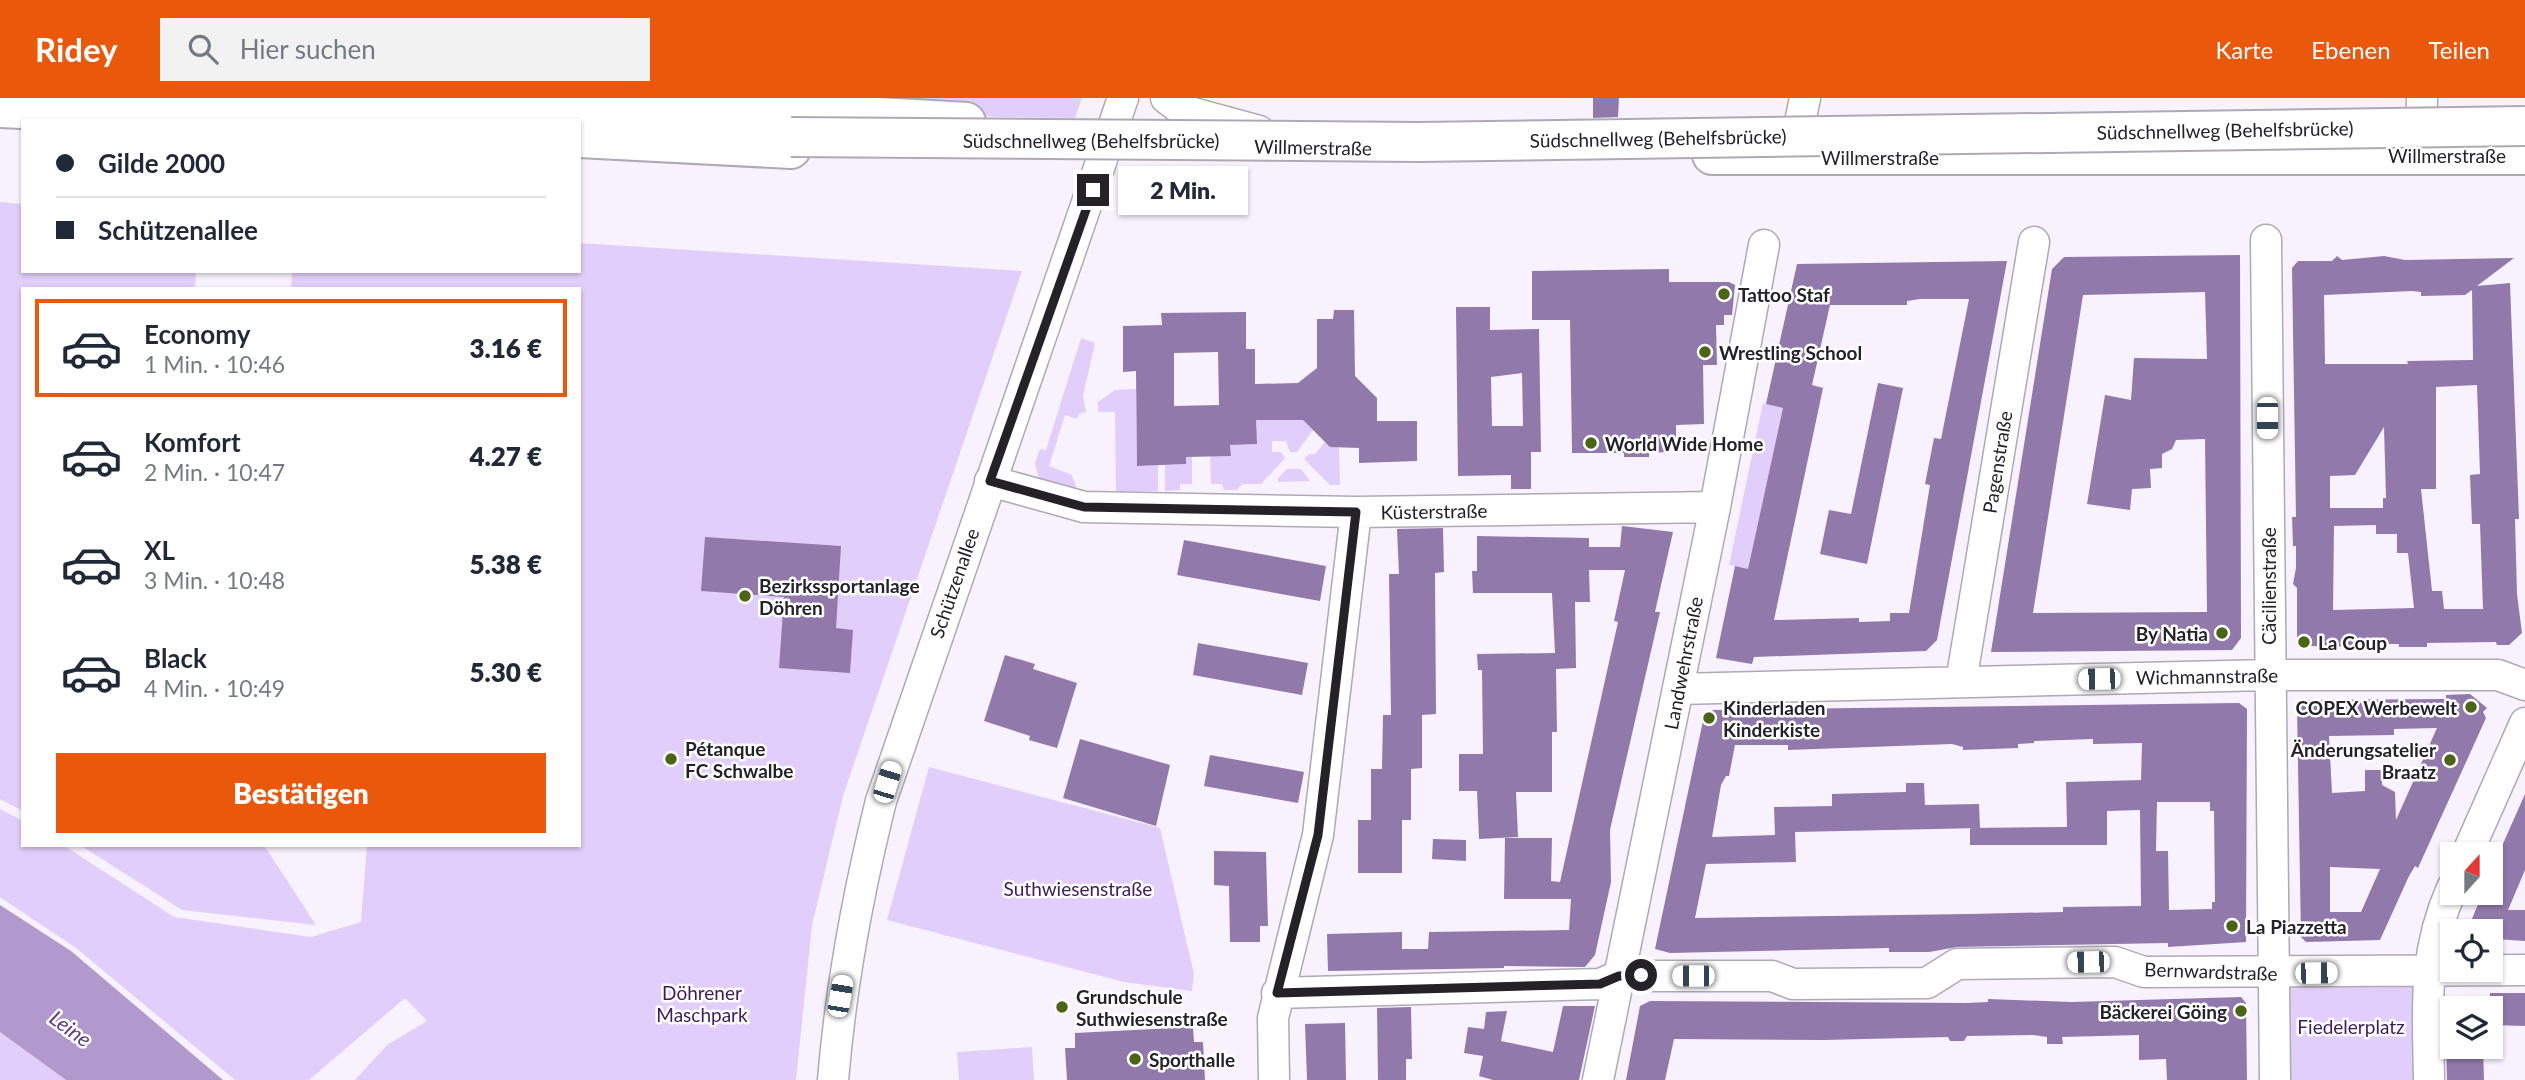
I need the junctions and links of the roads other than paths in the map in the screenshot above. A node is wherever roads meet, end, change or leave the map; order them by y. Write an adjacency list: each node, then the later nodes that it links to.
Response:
1 (1123, 98): 16 (street, Schützenallee)
2 (1166, 98): 17 (street)
3 (1805, 98): 20 (street)
4 (2422, 98): 18 (street)
5 (113, 106): 6 (main road); 7 (main road)
6 (0, 108)
7 (200, 111): 8 (main road); 9 (main road)
8 (450, 115): 10 (main road); 16 (main road, Willmerstraße)
9 (242, 119)
10 (504, 119)
11 (581, 124): 15 (main road)
12 (2525, 126): 15 (main road, Südschnellweg (Behelfsbrücke), bridge)
13 (581, 138): 15 (main road)
14 (2525, 139): 15 (main road, Südschnellweg (Behelfsbrücke))
15 (791, 143)
16 (1108, 143): 17 (main road, Willmerstraße); 24 (street, Schützenallee)
17 (1317, 147): 20 (main road, Willmerstraße)
18 (2421, 155): 19 (main road, Willmerstraße); 20 (main road, Willmerstraße)
19 (2525, 155)
20 (1793, 157)
21 (2266, 240): 27 (street, Cäcilienstraße)
22 (2034, 242): 28 (street, Pagenstraße)
23 (1764, 245): 25 (street, Landwehrstraße)
24 (990, 481): 26 (street, Küsterstraße); 39 (street, Schützenallee)
25 (1715, 507): 26 (street, Küsterstraße); 30 (street, Landwehrstraße)
26 (1356, 512): 38 (street)
27 (2269, 675): 28 (street, Wichmannstraße); 29 (street, Wichmannstraße); 36 (street, Cäcilienstraße)
28 (1961, 682): 30 (street, Wichmannstraße)
29 (2525, 685)
30 (1678, 689): 37 (street, Landwehrstraße)
31 (2525, 723): 32 (street)
32 (2472, 842)
33 (2445, 905): 35 (street)
34 (2525, 970): 35 (street, Bernwardstraße)
35 (2427, 972): 36 (street, Bernwardstraße); 43 (street)
36 (2273, 973): 37 (street, Bernwardstraße); 42 (street)
37 (1619, 976): 38 (street, Bernwardstraße); 41 (street, Landwehrstraße)
38 (1277, 993): 40 (street)
39 (833, 1080)
40 (1274, 1080)
41 (1598, 1080)
42 (2274, 1080)
43 (2429, 1080)

